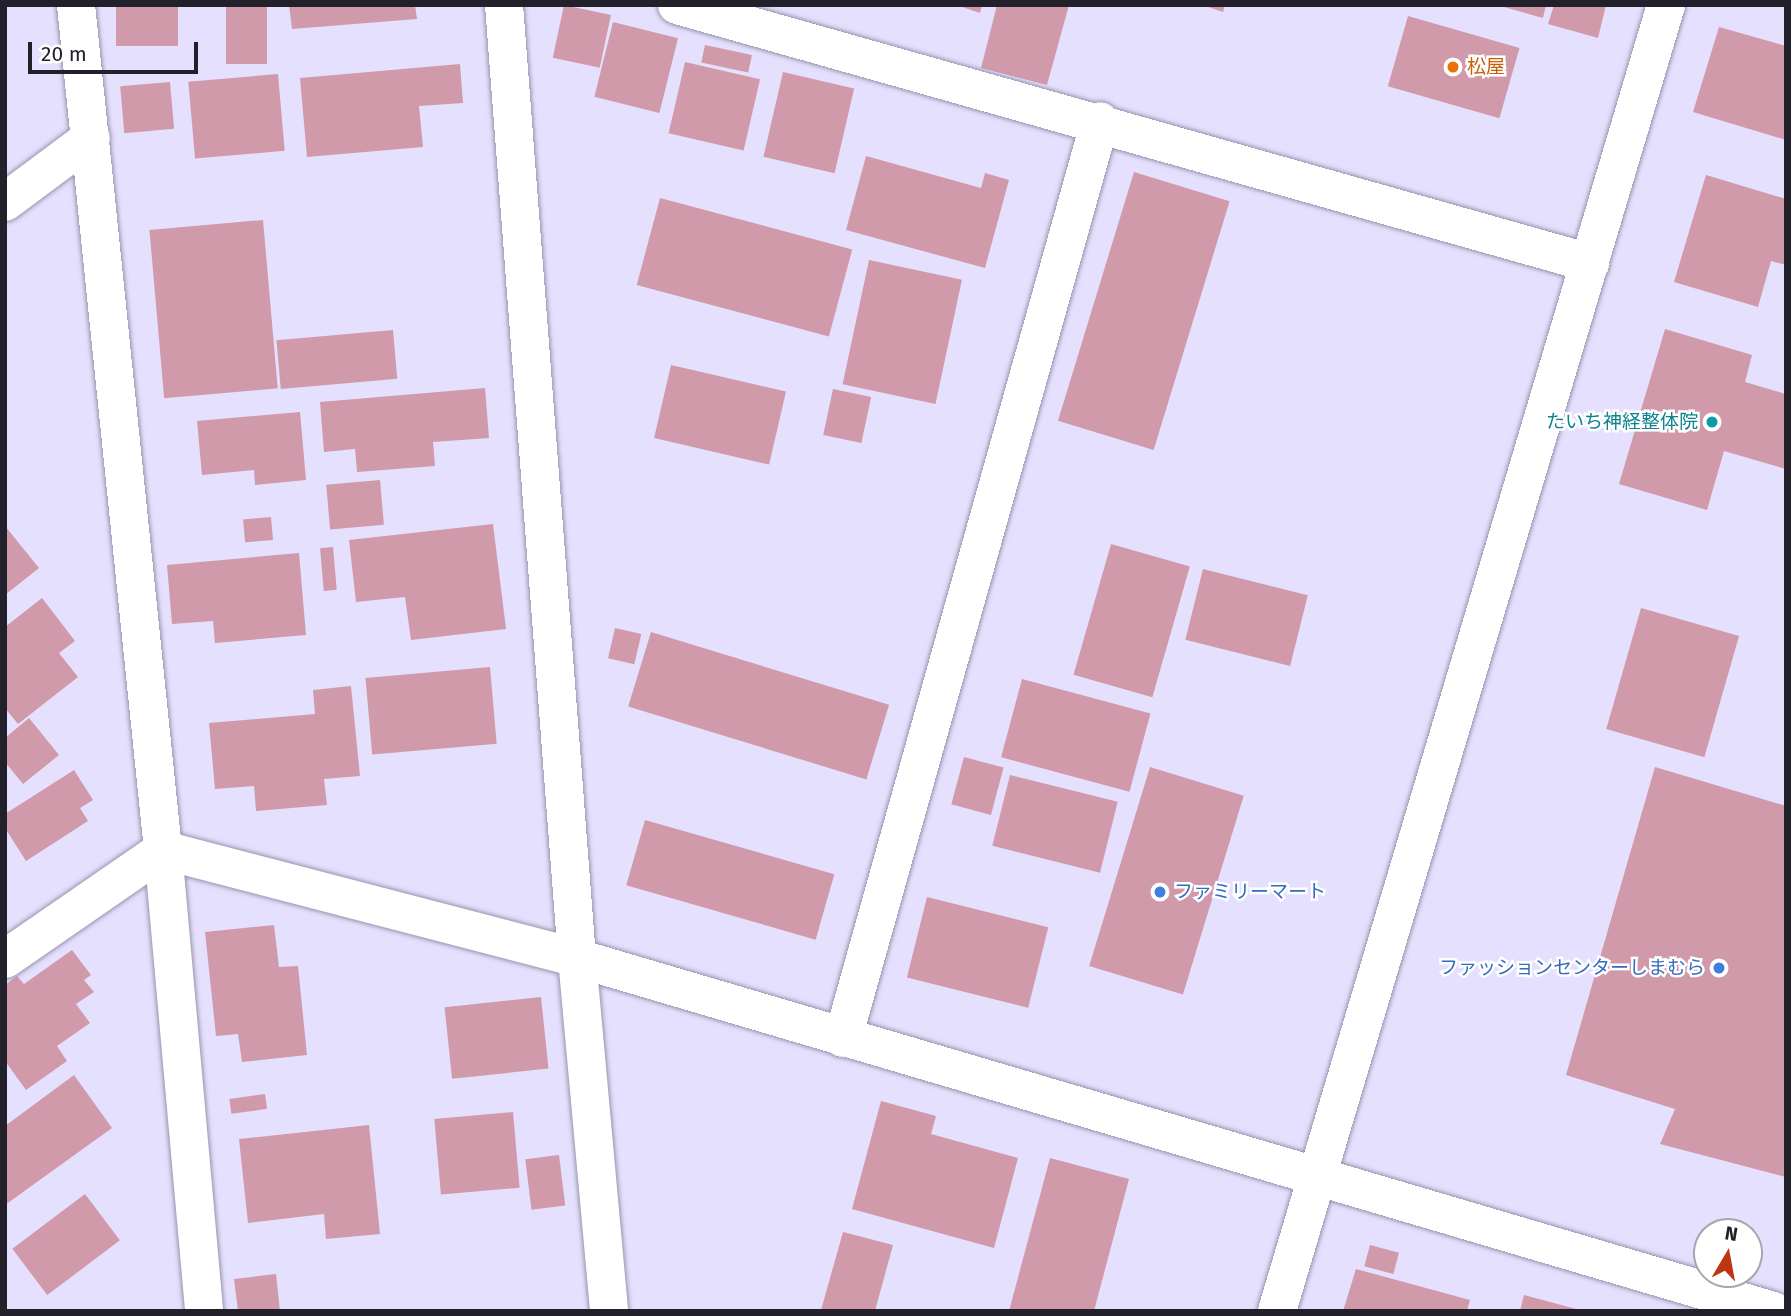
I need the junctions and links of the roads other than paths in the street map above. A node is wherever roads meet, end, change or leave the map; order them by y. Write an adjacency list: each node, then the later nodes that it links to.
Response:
1 (76, 5): 6 (street)
2 (504, 5): 10 (street)
3 (677, 5): 5 (street)
4 (1666, 5): 8 (street)
5 (1100, 121): 8 (street); 12 (street)
6 (91, 138): 7 (street); 9 (street)
7 (5, 202)
8 (1590, 263): 13 (street)
9 (163, 850): 10 (street); 11 (street); 14 (street)
10 (577, 958): 12 (street); 15 (street)
11 (5, 959)
12 (843, 1038): 13 (street)
13 (1315, 1175): 16 (street); 17 (street)
14 (204, 1311)
15 (610, 1311)
16 (1277, 1311)
17 (1773, 1311)

